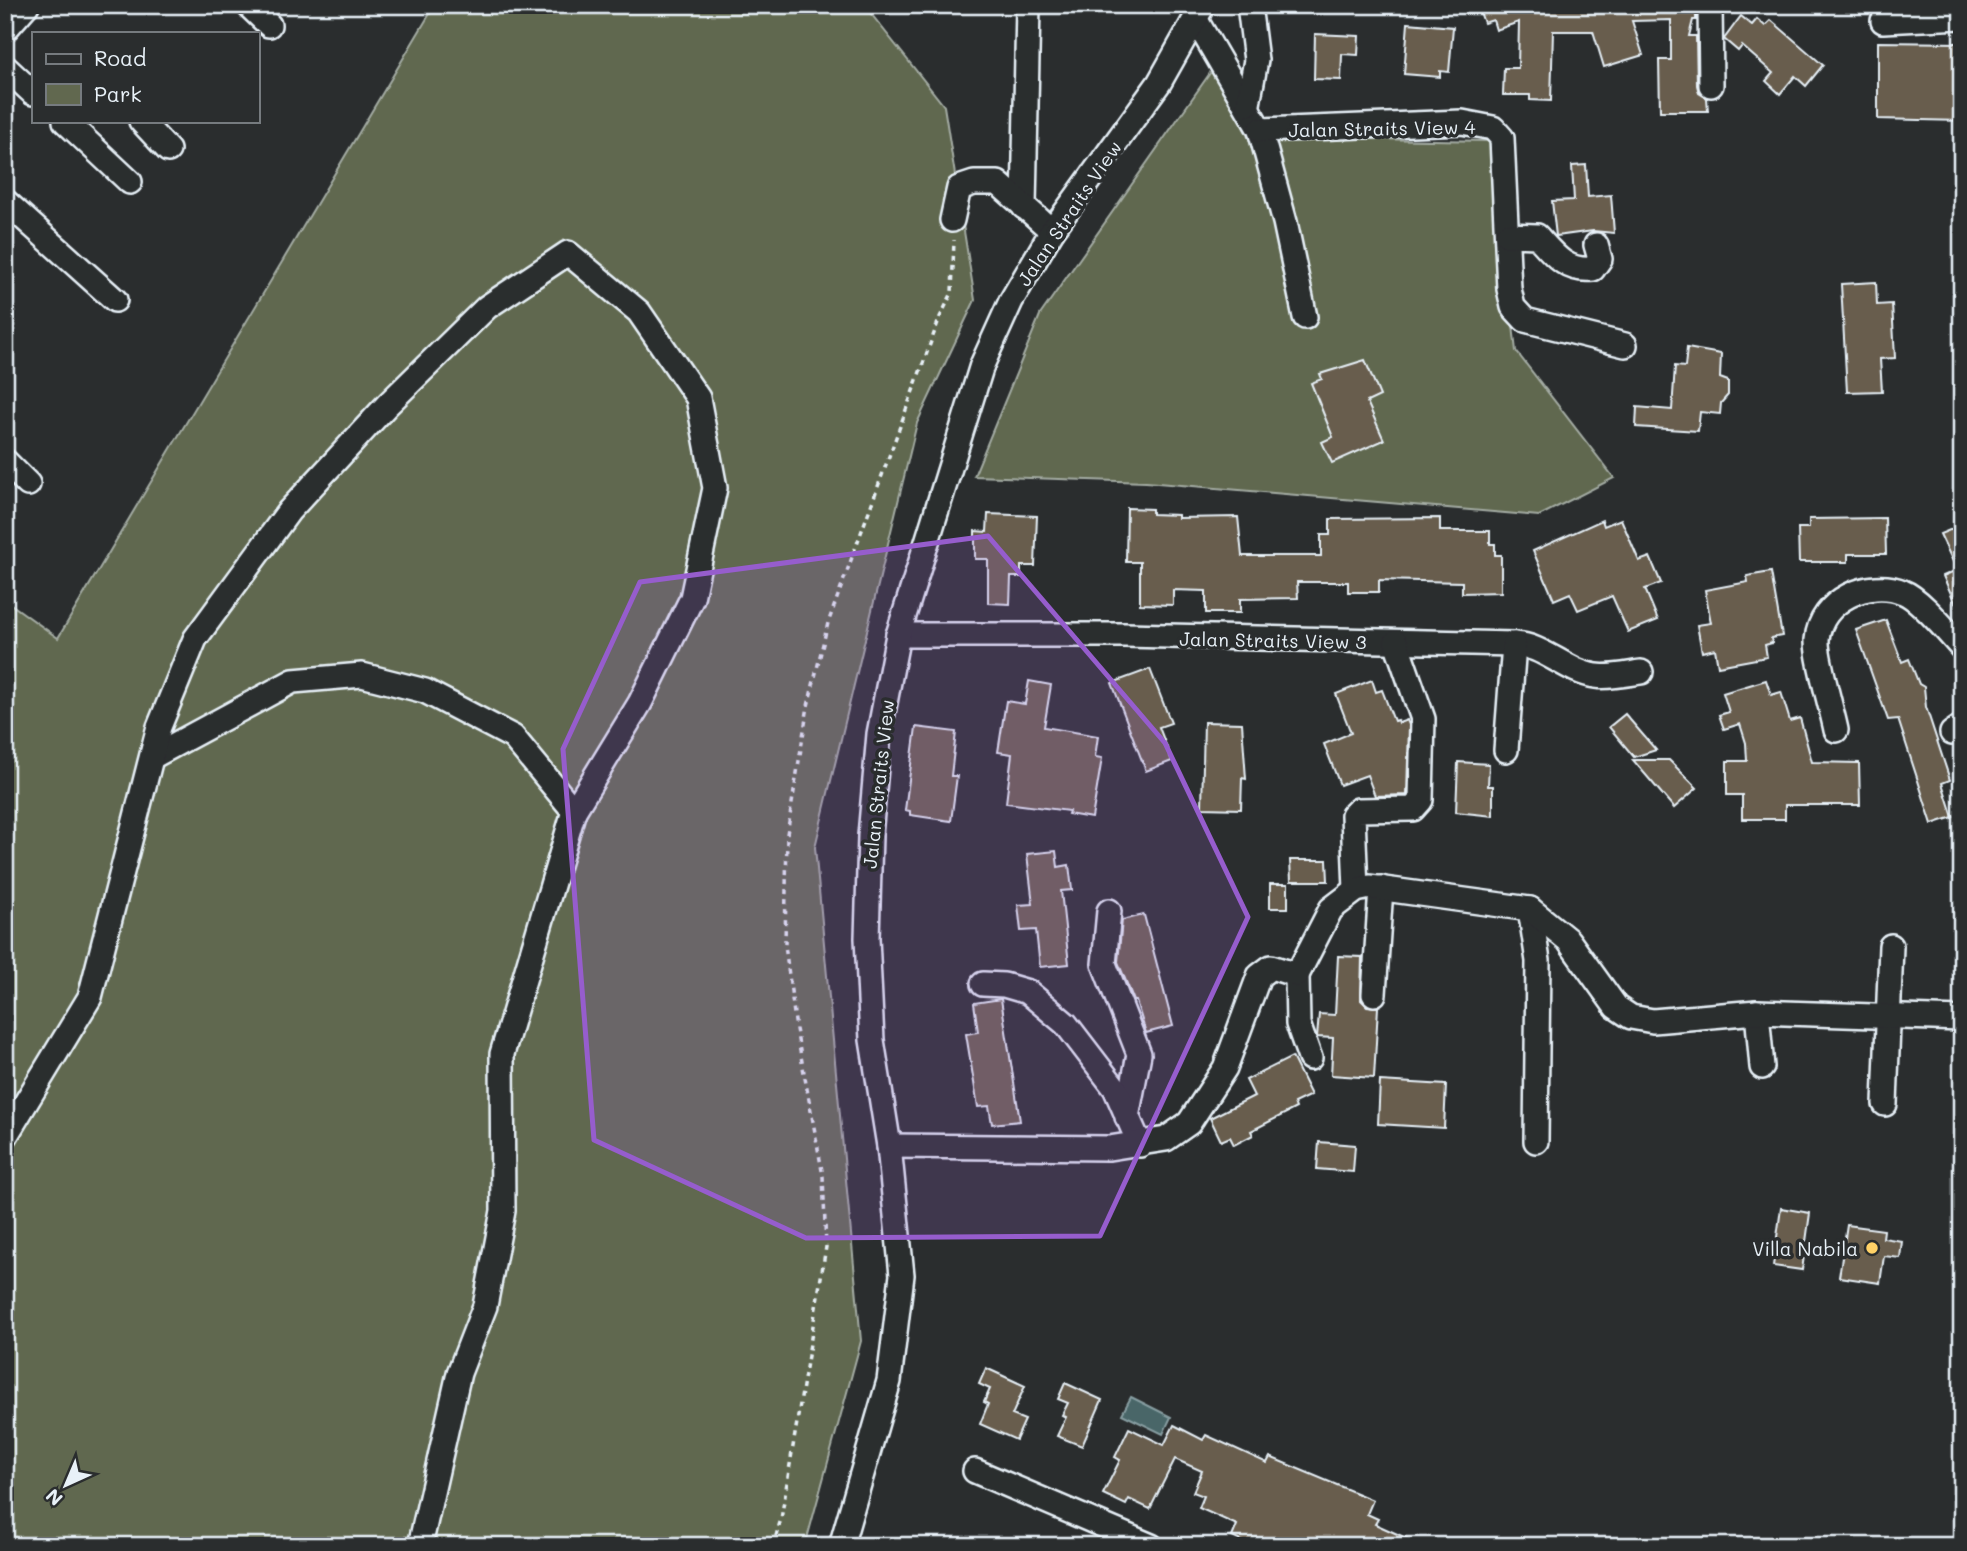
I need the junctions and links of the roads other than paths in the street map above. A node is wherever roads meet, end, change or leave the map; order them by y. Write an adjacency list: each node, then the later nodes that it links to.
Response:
1 (27, 5): 10 (street)
2 (248, 5): 9 (street)
3 (1028, 5): 21 (street)
4 (1249, 5): 14 (street)
5 (1710, 5): 12 (street)
6 (1200, 12): 14 (street, Jalan Straits View 4); 23 (street, Jalan Straits View)
7 (1962, 17): 8 (street)
8 (1883, 21)
9 (269, 25)
10 (5, 30)
11 (5, 67): 13 (street)
12 (1711, 85)
13 (32, 92)
14 (1248, 104): 17 (street, Jalan Straits View 4)
15 (142, 122): 18 (street)
16 (78, 125): 19 (street)
17 (1260, 130): 24 (street, Jalan Straits View 4); 27 (street, Jalan Straits View 4)
18 (168, 150)
19 (130, 182)
20 (5, 201): 26 (street)
21 (1024, 207): 22 (street); 23 (street)
22 (952, 220)
23 (1052, 231): 31 (street, Jalan Straits View)
24 (1507, 235): 25 (street); 28 (street, Jalan Straits View 4)
25 (1596, 245)
26 (115, 300)
27 (1305, 317)
28 (1625, 345)
29 (5, 461): 30 (street)
30 (29, 484)
31 (898, 635): 32 (street, Jalan Straits View 3); 58 (street, Jalan Straits View)
32 (1396, 642): 33 (street, Jalan Straits View 3); 41 (street)
33 (1514, 644): 35 (street, Jalan Straits View 3); 37 (street)
34 (1962, 648): 36 (street)
35 (1641, 672)
36 (1836, 730)
37 (1506, 750)
38 (152, 757): 39 (street); 39 (street); 55 (street)
39 (575, 811): 60 (street)
40 (1381, 888): 41 (street); 42 (street); 47 (street)
41 (1356, 890): 45 (street)
42 (1530, 909): 48 (street); 56 (street)
43 (1109, 911): 54 (street)
44 (1891, 946): 49 (street)
45 (1297, 975): 51 (street); 57 (street)
46 (983, 984): 54 (street)
47 (1374, 994)
48 (1757, 1012): 49 (street); 52 (street)
49 (1887, 1017): 50 (street); 53 (street)
50 (1962, 1019)
51 (1310, 1058)
52 (1762, 1067)
53 (1885, 1104)
54 (1127, 1116): 57 (street)
55 (5, 1137)
56 (1536, 1141)
57 (1140, 1145): 58 (street)
58 (889, 1146): 61 (street, Jalan Straits View)
59 (975, 1471): 62 (street)
60 (421, 1546)
61 (841, 1546)
62 (1151, 1546)

